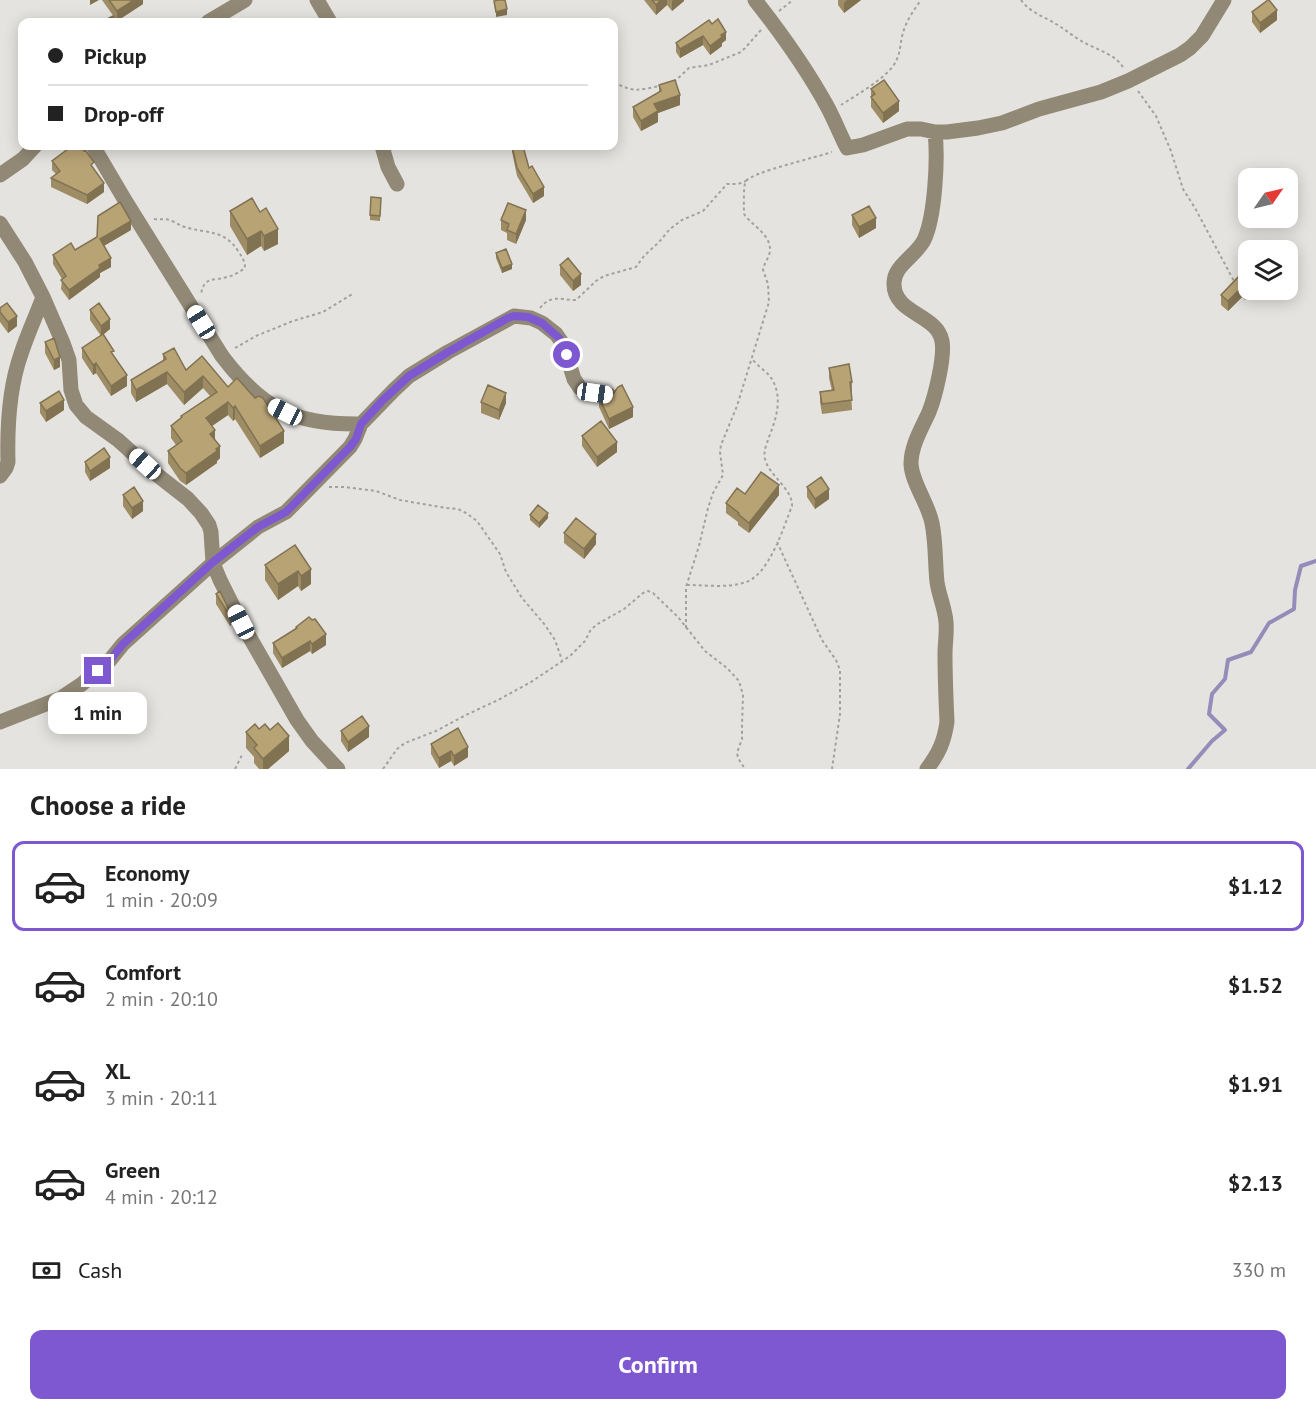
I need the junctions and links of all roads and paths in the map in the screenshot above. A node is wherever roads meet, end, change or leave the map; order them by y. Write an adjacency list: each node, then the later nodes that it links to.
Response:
1 (245, 0): 7 (street)
2 (317, 0): 8 (street)
3 (755, 0): 9 (street)
4 (921, 0): 14 (path)
5 (1022, 0): 10 (path)
6 (1224, 0): 10 (street)
7 (215, 18)
8 (328, 18)
9 (770, 19): 11 (path); 14 (street)
10 (1128, 81): 15 (street); 25 (path)
11 (672, 83)
12 (618, 84): 13 (path)
13 (665, 85)
14 (830, 112): 16 (street)
15 (935, 132): 16 (street); 48 (street)
16 (847, 148): 21 (path)
17 (31, 150): 20 (street)
18 (95, 150): 30 (street)
19 (383, 150): 22 (street)
20 (0, 176)
21 (746, 181): 29 (path); 31 (path)
22 (397, 184)
23 (149, 218): 28 (path)
24 (0, 224): 27 (street)
25 (1234, 283)
26 (354, 293): 30 (path)
27 (43, 297): 34 (street); 37 (street)
28 (201, 303)
29 (531, 318): 32 (street); 33 (street)
30 (222, 356): 33 (street)
31 (751, 358): 36 (path); 38 (path)
32 (609, 395)
33 (361, 424): 35 (street)
34 (0, 476)
35 (311, 487): 37 (street); 40 (path)
36 (777, 542): 38 (path); 47 (path)
37 (213, 562): 41 (street); 44 (street)
38 (687, 585): 39 (path)
39 (686, 628): 40 (path); 46 (path)
40 (562, 661): 45 (path)
41 (0, 722)
42 (242, 755): 43 (path)
43 (235, 769)
44 (338, 769)
45 (383, 769)
46 (746, 769)
47 (832, 769)
48 (927, 769)

